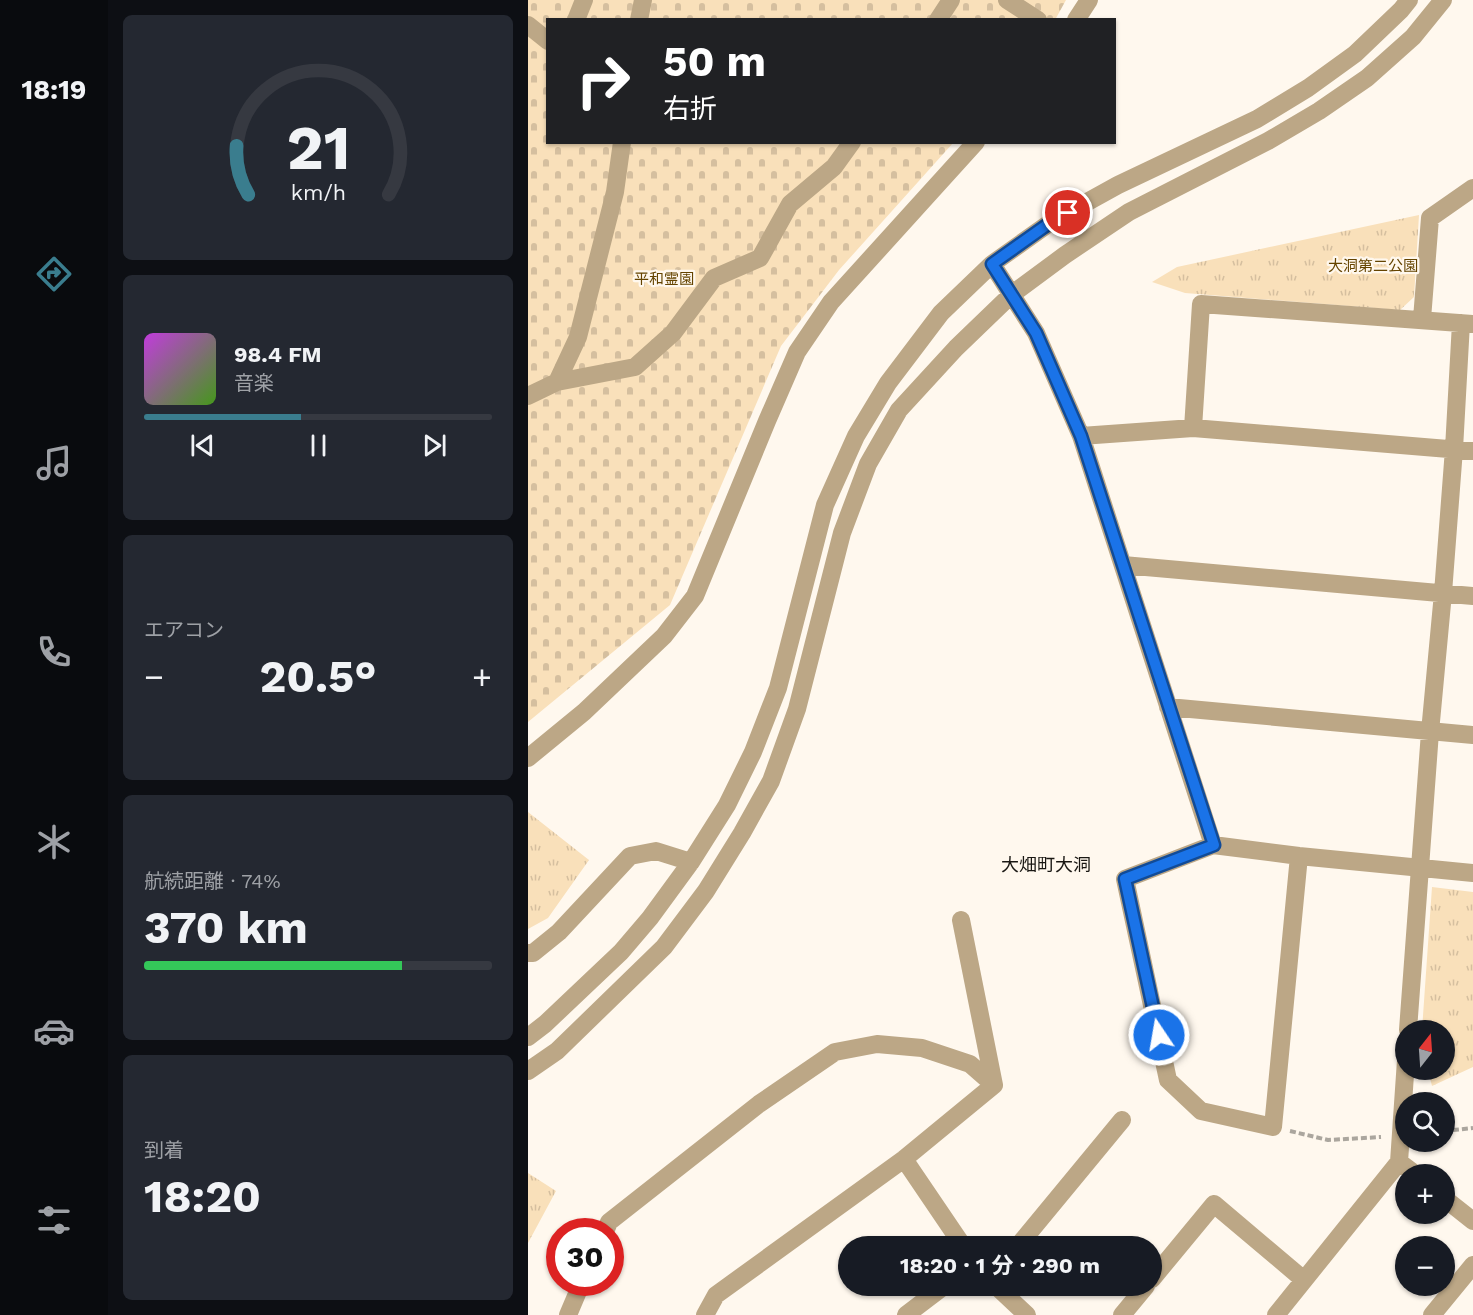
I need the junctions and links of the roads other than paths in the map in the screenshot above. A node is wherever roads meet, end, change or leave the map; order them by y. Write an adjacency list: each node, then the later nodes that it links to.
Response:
1 (584, 0): 8 (street)
2 (643, 0): 9 (street)
3 (951, 0): 10 (street)
4 (1007, 0): 11 (street)
5 (1089, 0): 12 (street)
6 (1409, 0): 19 (street)
7 (1443, 0): 20 (street)
8 (577, 18)
9 (639, 18)
10 (939, 18)
11 (1035, 18)
12 (1077, 18)
13 (528, 25): 14 (street)
14 (546, 39)
15 (622, 144): 23 (street)
16 (851, 144): 23 (street)
17 (974, 144): 35 (street)
18 (1473, 188): 21 (street)
19 (992, 264): 20 (street); 38 (street)
20 (1011, 295): 26 (street); 45 (street)
21 (1422, 319): 22 (street); 25 (street)
22 (1467, 323): 27 (street)
23 (557, 382): 24 (street)
24 (528, 396)
25 (1193, 428): 26 (street); 27 (street)
26 (1081, 436): 29 (street)
27 (1454, 449): 28 (street); 30 (street)
28 (1473, 451)
29 (1123, 565): 30 (street); 32 (street)
30 (1443, 593): 31 (street); 33 (street)
31 (1473, 596)
32 (1168, 707): 33 (street); 36 (street)
33 (1430, 732): 34 (street); 39 (street)
34 (1473, 735)
35 (528, 758)
36 (1214, 845): 37 (street); 37 (street)
37 (1299, 856): 39 (street)
38 (691, 862): 42 (street); 44 (street)
39 (1419, 868): 40 (street); 43 (street)
40 (1473, 873)
41 (961, 920): 47 (street)
42 (528, 953)
43 (1409, 1020)
44 (528, 1036)
45 (528, 1071)
46 (1404, 1080): 50 (street)
47 (994, 1085): 49 (street); 53 (street)
48 (1122, 1120): 56 (street)
49 (904, 1159): 55 (street); 65 (street)
50 (1399, 1162): 51 (street); 59 (street)
51 (1402, 1164)
52 (1455, 1207): 54 (street)
53 (614, 1218)
54 (1473, 1221)
55 (956, 1236)
56 (1026, 1236)
57 (1473, 1264): 70 (street)
58 (1162, 1267): 59 (street)
59 (1304, 1280): 69 (street)
60 (576, 1296): 64 (street)
61 (931, 1296): 66 (street)
62 (1007, 1296): 67 (street)
63 (1138, 1296): 68 (street)
64 (568, 1315)
65 (705, 1315)
66 (906, 1315)
67 (1027, 1315)
68 (1122, 1315)
69 (1276, 1315)
70 (1432, 1315)

